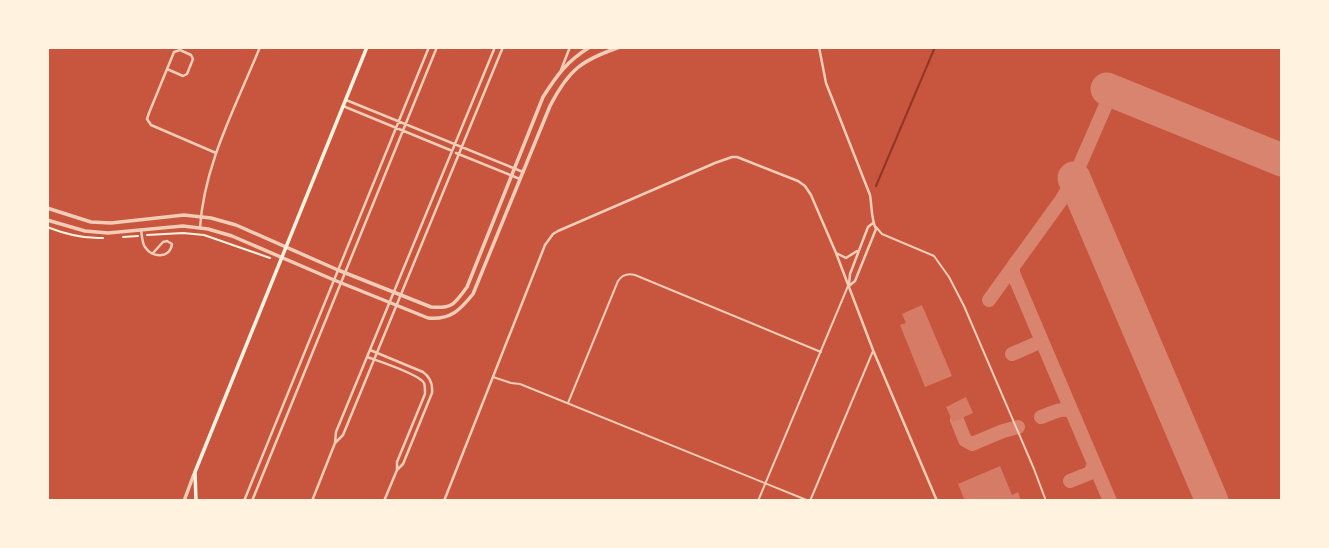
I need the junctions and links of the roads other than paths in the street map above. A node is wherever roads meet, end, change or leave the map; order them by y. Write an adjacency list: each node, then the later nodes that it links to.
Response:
1 (260, 47): 26 (street)
2 (367, 47): 15 (main road)
3 (495, 47): 11 (street)
4 (503, 47): 12 (street)
5 (570, 47): 14 (street)
6 (590, 47): 14 (street)
7 (620, 47): 18 (street)
8 (819, 47): 42 (street)
9 (429, 48): 10 (street); 19 (street)
10 (436, 49): 20 (street)
11 (487, 64): 12 (street); 23 (street)
12 (494, 67): 24 (street)
13 (167, 69): 13 (street); 26 (street)
14 (561, 70): 16 (street)
15 (346, 100): 17 (main road); 19 (street)
16 (541, 102): 18 (street); 28 (street)
17 (343, 106): 21 (street); 47 (main road)
18 (550, 106): 29 (street)
19 (399, 122): 20 (street); 21 (street)
20 (406, 125): 22 (street); 23 (street)
21 (396, 128): 22 (street); 32 (street)
22 (404, 131): 25 (street); 33 (street)
23 (454, 144): 24 (street); 25 (street)
24 (461, 147): 27 (street); 28 (street)
25 (452, 151): 27 (street); 37 (street)
26 (216, 153): 36 (street)
27 (458, 153): 30 (street); 41 (street)
28 (514, 169): 29 (street); 30 (street)
29 (523, 172): 31 (street)
30 (512, 176): 31 (street); 55 (street)
31 (520, 179): 56 (street)
32 (367, 198): 33 (street); 53 (street)
33 (374, 201): 54 (street)
34 (47, 208): 35 (street)
35 (57, 211): 39 (street); 40 (street)
36 (200, 217): 40 (street); 43 (street); 47 (street)
37 (424, 219): 41 (street); 60 (street)
38 (47, 220): 39 (street)
39 (53, 222): 45 (street)
40 (93, 222): 45 (street)
41 (430, 222): 61 (street)
42 (873, 223): 46 (street); 48 (street); 96 (lane)
43 (200, 228): 44 (street); 52 (street)
44 (141, 230): 45 (street); 50 (street)
45 (92, 231)
46 (862, 244): 48 (street); 49 (street)
47 (286, 247): 52 (main road); 53 (street)
48 (868, 247): 59 (street)
49 (859, 250): 51 (street); 59 (street)
50 (153, 253): 50 (street)
51 (836, 253): 59 (street); 74 (street)
52 (282, 258): 57 (street); 82 (main road)
53 (338, 270): 54 (street); 57 (street)
54 (345, 273): 58 (street); 60 (street)
55 (473, 274): 56 (street); 62 (street)
56 (481, 277): 65 (street)
57 (334, 280): 58 (street); 66 (street)
58 (342, 283): 63 (street); 67 (street)
59 (848, 286): 69 (street); 70 (lane)
60 (393, 292): 61 (street); 63 (street)
61 (401, 295): 62 (street); 64 (street)
62 (457, 300): 65 (street)
63 (389, 302): 64 (street); 68 (street)
64 (397, 305): 65 (street); 71 (street)
65 (463, 306)
66 (310, 339): 67 (street); 78 (street)
67 (317, 342): 79 (street)
68 (370, 350): 71 (street); 72 (street)
69 (873, 350): 94 (lane); 95 (street)
70 (821, 352): 77 (lane); 83 (lane)
71 (377, 353): 73 (street); 75 (street)
72 (367, 357): 73 (street); 80 (street)
73 (374, 360): 76 (street); 80 (street)
74 (492, 376): 77 (lane); 92 (street)
75 (430, 381): 76 (street); 81 (street)
76 (425, 384): 81 (street)
77 (568, 403): 83 (lane)
78 (280, 412): 79 (street); 84 (street)
79 (288, 415): 85 (street)
80 (335, 443): 90 (street)
81 (397, 470): 91 (street)
82 (195, 472): 86 (street); 87 (main road)
83 (765, 484): 93 (lane); 94 (lane)
84 (250, 487): 85 (street); 88 (street)
85 (256, 490): 89 (street)
86 (184, 501)
87 (196, 501)
88 (244, 501)
89 (252, 501)
90 (312, 501)
91 (384, 501)
92 (444, 501)
93 (758, 501)
94 (809, 501)
95 (937, 501)
96 (1046, 501)

